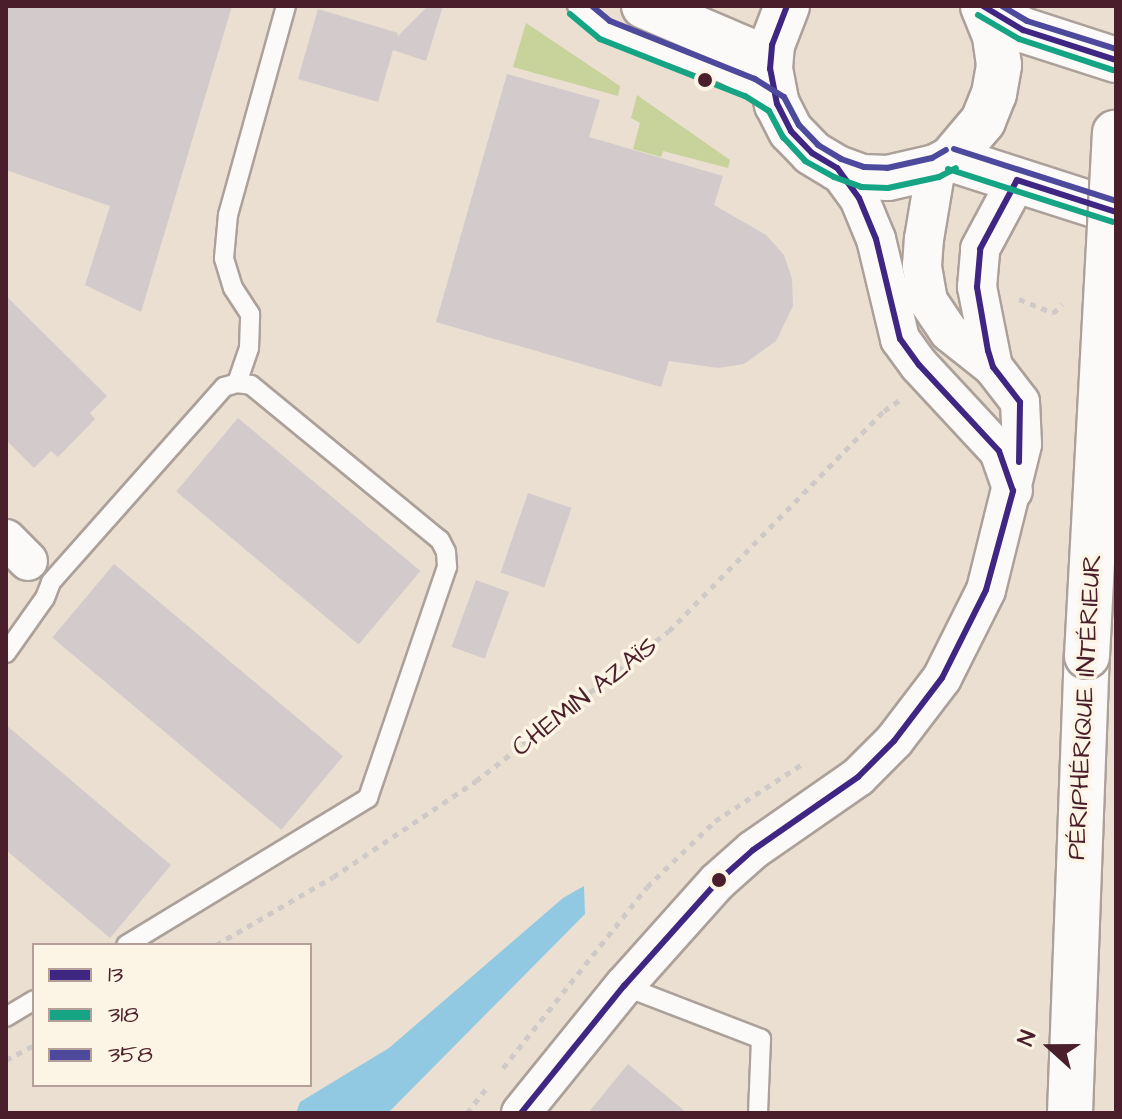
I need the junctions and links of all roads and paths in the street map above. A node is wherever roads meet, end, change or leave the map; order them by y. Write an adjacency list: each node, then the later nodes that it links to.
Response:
1 (286, 6): 16 (lane)
2 (577, 6): 7 (lane)
3 (644, 6): 7 (main road)
4 (787, 6): 7 (main road)
5 (984, 7): 6 (main road); 9 (main road)
6 (1116, 60)
7 (774, 87): 10 (main road)
8 (1116, 109): 30 (main road, PÉRIPHÉRIQUE INTÉRIEUR, bridge)
9 (944, 163): 10 (main road); 11 (main road); 15 (street)
10 (837, 168): 18 (street)
11 (1017, 180): 12 (main road); 15 (street)
12 (1116, 212)
13 (1005, 293): 14 (path)
14 (1074, 293)
15 (993, 367): 18 (street)
16 (237, 383): 19 (lane); 21 (lane)
17 (910, 393): 22 (path, CHEMIN AZAÏS)
18 (1013, 491): 23 (street)
19 (28, 561): 20 (lane)
20 (6, 653)
21 (129, 943)
22 (219, 943)
23 (624, 986): 28 (street); 29 (lane)
24 (32, 1001): 25 (lane)
25 (6, 1017)
26 (32, 1046): 27 (path)
27 (6, 1060)
28 (521, 1113)
29 (758, 1113)
30 (1070, 1113)

